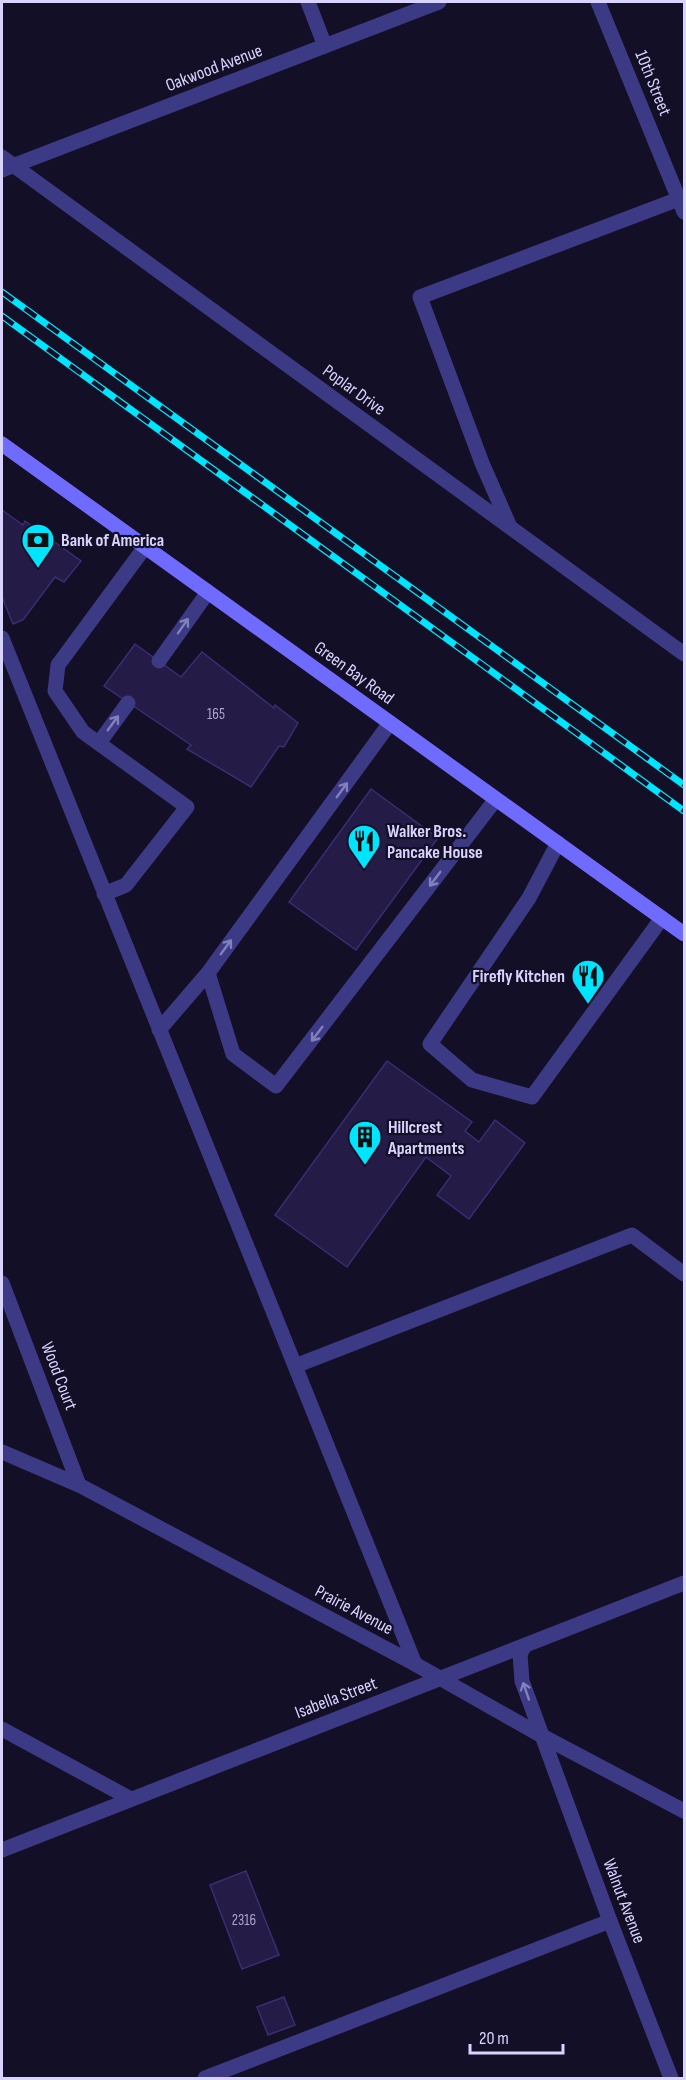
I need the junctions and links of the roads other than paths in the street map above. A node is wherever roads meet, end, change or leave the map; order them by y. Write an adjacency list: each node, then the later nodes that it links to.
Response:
1 (308, 2): 4 (street)
2 (439, 2): 4 (street, Oakwood Avenue)
3 (598, 2): 6 (street, 10th Street)
4 (325, 46): 5 (street, Oakwood Avenue)
5 (5, 164): 8 (street, Poplar Drive)
6 (683, 202): 8 (street)
7 (2, 444): 9 (main road, Green Bay Road)
8 (510, 527): 12 (street, Poplar Drive)
9 (145, 547): 10 (main road, Green Bay Road); 16 (street)
10 (208, 592): 13 (street, one-way to 10); 15 (main road, Green Bay Road)
11 (2, 638): 19 (street)
12 (684, 654)
13 (159, 661)
14 (128, 703): 16 (street, one-way to 14)
15 (390, 723): 17 (main road, Green Bay Road); 22 (street, one-way to 15)
16 (99, 743): 19 (street)
17 (496, 799): 18 (main road, Green Bay Road); 22 (street, one-way to 22)
18 (558, 843): 20 (main road, Green Bay Road); 20 (street)
19 (104, 894): 23 (street)
20 (662, 918): 21 (main road, Green Bay Road)
21 (684, 934)
22 (208, 973): 23 (street)
23 (159, 1030): 26 (street)
24 (684, 1274): 26 (street)
25 (2, 1283): 28 (street, Wood Court)
26 (295, 1366): 31 (street)
27 (2, 1452): 28 (street, Prairie Avenue)
28 (79, 1485): 31 (street, Prairie Avenue)
29 (684, 1583): 30 (street, Isabella Street)
30 (525, 1645): 32 (street, Isabella Street); 34 (street, Walnut Avenue, one-way to 30)
31 (416, 1665): 32 (street, Prairie Avenue)
32 (440, 1678): 34 (street, Prairie Avenue); 35 (street, Isabella Street)
33 (2, 1729): 35 (street)
34 (542, 1736): 36 (street, Prairie Avenue); 38 (street, Walnut Avenue)
35 (131, 1799): 37 (street, Isabella Street)
36 (684, 1811)
37 (2, 1850)
38 (610, 1922): 39 (street); 40 (street, Walnut Avenue)
39 (205, 2079)
40 (671, 2079)

